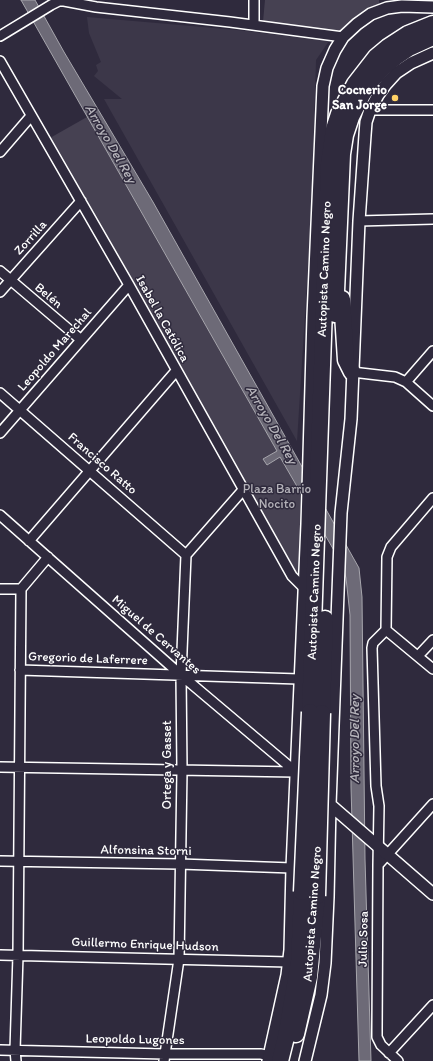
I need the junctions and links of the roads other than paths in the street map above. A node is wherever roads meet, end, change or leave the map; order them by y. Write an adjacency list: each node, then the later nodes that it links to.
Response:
1 (65, 0): 3 (street); 4 (street)
2 (254, 0): 7 (street)
3 (50, 2): 8 (street)
4 (94, 4): 7 (street)
5 (433, 7): 9 (street)
6 (433, 24): 34 (highway, Autopista Camino Negro)
7 (254, 25): 9 (street)
8 (0, 36)
9 (343, 37): 34 (street)
10 (433, 37): 20 (highway, Autopista Camino Negro)
11 (433, 53): 13 (street)
12 (0, 61): 15 (street, Isabel la Católica)
13 (370, 110): 14 (street); 19 (street)
14 (433, 110)
15 (31, 116): 16 (street); 17 (street, Isabel la Católica)
16 (0, 152)
17 (81, 201): 22 (street, Zorrilla); 23 (street, Isabel la Católica)
18 (433, 219): 19 (street)
19 (359, 221): 28 (street)
20 (338, 241): 28 (highway); 34 (highway, Autopista Camino Negro)
21 (0, 271): 22 (street, Belén)
22 (10, 280): 24 (street, Zorrilla); 25 (street, Belén)
23 (129, 285): 25 (street, Leopoldo Marechal); 27 (street, Isabel la Católica)
24 (0, 292)
25 (80, 339): 32 (street, Leopoldo Marechal)
26 (433, 351): 29 (street)
27 (176, 371): 35 (street); 36 (street, Isabel la Católica)
28 (352, 372): 29 (street); 57 (street)
29 (406, 382): 31 (street)
30 (0, 393): 32 (street, Francisco Ratto)
31 (433, 406)
32 (20, 411): 33 (street, Leopoldo Marechal); 35 (street, Francisco Ratto)
33 (0, 433)
34 (320, 459): 42 (street); 65 (highway, Autopista Camino Negro, bridge)
35 (90, 471): 39 (street); 40 (street, Francisco Ratto)
36 (243, 490): 40 (street); 42 (street, Isabel la Católica)
37 (433, 498): 45 (street)
38 (0, 515): 39 (street, Miguel de Cervantes)
39 (29, 541): 41 (street, Miguel de Cervantes)
40 (186, 555): 50 (street, Ortega y Gasset)
41 (48, 557): 44 (street); 50 (street, Miguel de Cervantes)
42 (304, 588): 51 (street)
43 (0, 589): 44 (street)
44 (21, 589): 48 (street)
45 (386, 630): 47 (street); 58 (street, Julio Sosa)
46 (433, 640): 47 (street)
47 (418, 656): 49 (street)
48 (20, 670): 50 (street, Gregorio de Laferrere); 53 (street)
49 (433, 670)
50 (181, 675): 51 (street, Gregorio de Laferrere); 54 (street, Ortega y Gasset); 55 (street, Miguel de Cervantes)
51 (299, 679): 55 (street)
52 (0, 767): 53 (street)
53 (19, 767): 54 (street); 61 (street)
54 (182, 770): 55 (street); 62 (street, Ortega y Gasset)
55 (296, 772): 57 (street); 64 (street)
56 (433, 804): 59 (street)
57 (330, 806): 58 (street); 79 (street)
58 (379, 846): 59 (street); 63 (street, Julio Sosa)
59 (389, 855): 63 (street); 66 (street)
60 (0, 861): 61 (street, Alfonsina Storni)
61 (19, 861): 62 (street, Alfonsina Storni); 68 (street)
62 (180, 864): 64 (street, Alfonsina Storni); 69 (street, Ortega y Gasset)
63 (378, 865): 74 (street, Julio Sosa)
64 (292, 868): 70 (street)
65 (310, 894): 76 (highway, Autopista Camino Negro); 78 (highway, Autopista Camino Negro)
66 (433, 894)
67 (0, 955): 68 (street, Guillermo Enrique Hudson)
68 (18, 955): 69 (street, Guillermo Enrique Hudson); 73 (street)
69 (179, 959): 70 (street, Guillermo Enrique Hudson); 75 (street, Ortega y Gasset)
70 (289, 962): 76 (street)
71 (433, 1005): 74 (street)
72 (0, 1050): 73 (street, Leopoldo Lugones)
73 (15, 1050): 75 (street, Leopoldo Lugones); 77 (street)
74 (389, 1054): 80 (street, Julio Sosa)
75 (164, 1057): 76 (street, Leopoldo Lugones)
76 (273, 1059)
77 (16, 1061)
78 (289, 1061)
79 (305, 1061)
80 (398, 1061)

